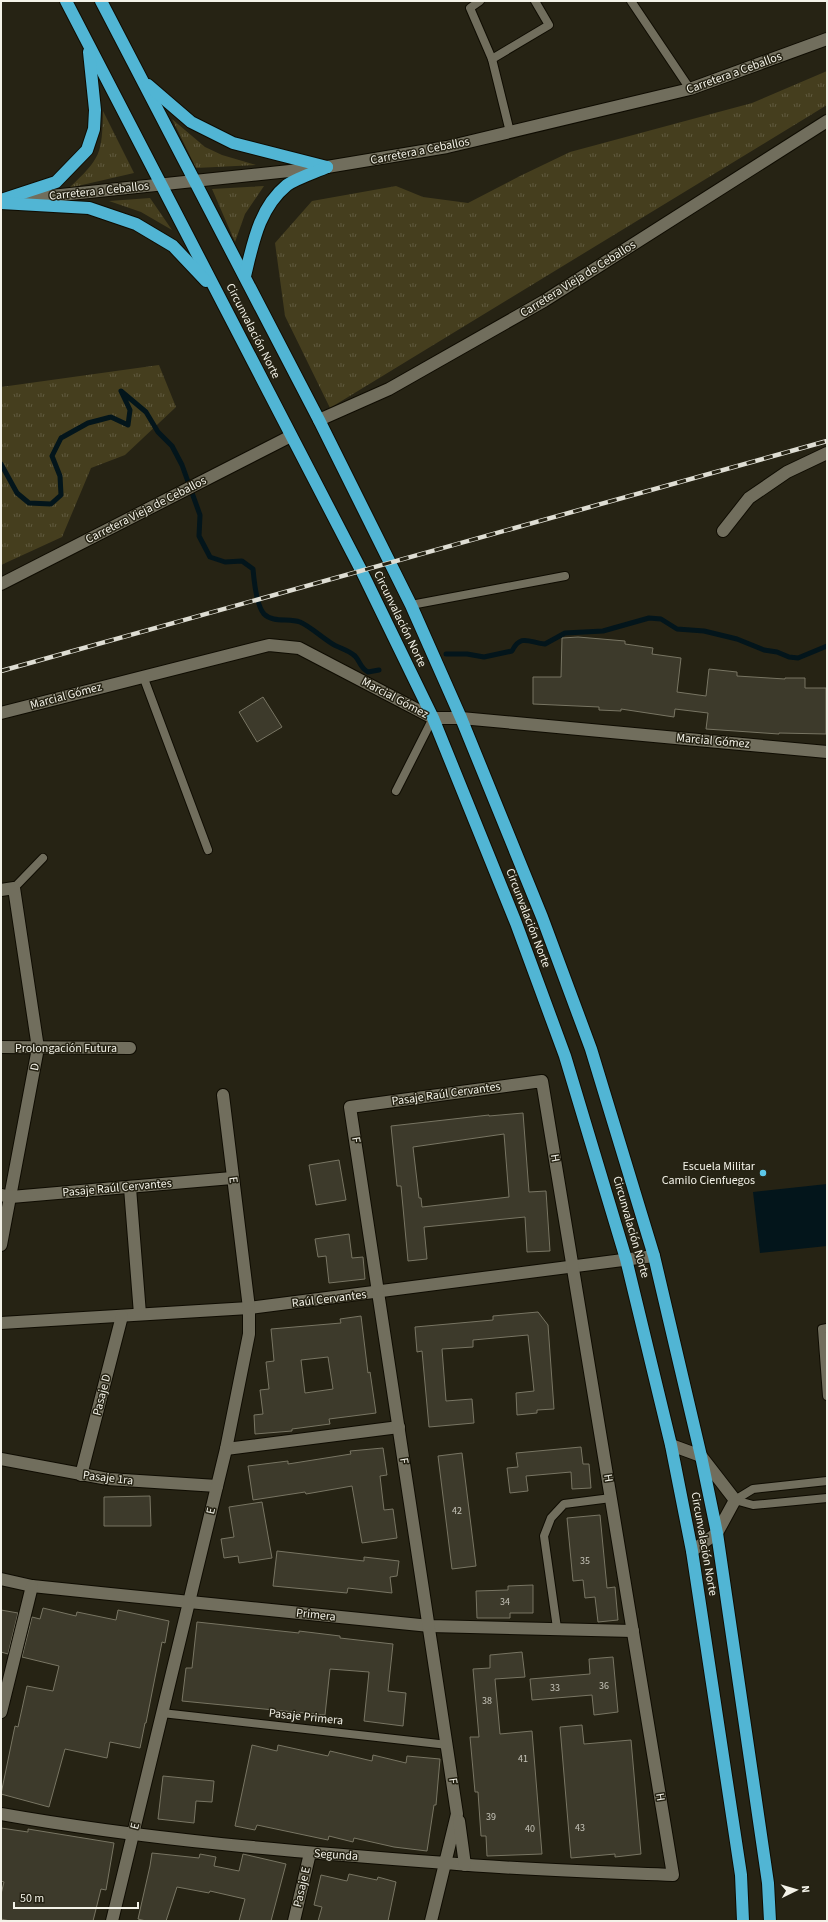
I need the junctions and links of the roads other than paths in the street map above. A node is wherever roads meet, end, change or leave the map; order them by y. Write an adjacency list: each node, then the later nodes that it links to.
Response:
1 (66, 1): 7 (highway, Circunvalación Norte)
2 (101, 1): 9 (highway, Circunvalación Norte)
3 (480, 1): 8 (lane)
4 (535, 1): 8 (lane)
5 (631, 1): 10 (lane)
6 (827, 39): 10 (street, Carretera a Ceballos)
7 (88, 45): 15 (highway, Circunvalación Norte); 16 (highway)
8 (492, 59): 12 (lane)
9 (142, 79): 13 (highway); 14 (highway, Circunvalación Norte)
10 (690, 89): 12 (street, Carretera a Ceballos)
11 (827, 121): 19 (street, Carretera Vieja de Ceballos)
12 (510, 132): 13 (street, Carretera a Ceballos)
13 (327, 167): 14 (street, Carretera a Ceballos); 17 (highway)
14 (195, 180): 15 (street, Carretera a Ceballos); 17 (highway, Circunvalación Norte)
15 (160, 185): 16 (street, Carretera a Ceballos); 18 (highway, Circunvalación Norte)
16 (1, 201): 18 (highway)
17 (245, 276): 19 (highway, Circunvalación Norte)
18 (217, 292): 20 (highway, Circunvalación Norte)
19 (319, 420): 25 (highway, Circunvalación Norte)
20 (291, 436): 24 (street, Carretera Vieja de Ceballos); 28 (highway, Circunvalación Norte)
21 (827, 453): 22 (street)
22 (723, 531)
23 (565, 576): 25 (lane)
24 (1, 584)
25 (411, 605): 29 (highway, Circunvalación Norte)
26 (143, 676): 27 (street, Marcial Gómez); 28 (street, Marcial Gómez); 32 (lane)
27 (1, 714)
28 (433, 718): 29 (street, Marcial Gómez); 31 (lane); 47 (highway, Circunvalación Norte)
29 (461, 718): 30 (street, Marcial Gómez); 46 (highway, Circunvalación Norte)
30 (827, 752)
31 (396, 791)
32 (208, 850)
33 (43, 858): 34 (lane)
34 (14, 888): 35 (street); 37 (street, D)
35 (1, 890)
36 (1, 1047): 37 (street, Prolongación Futura)
37 (38, 1048): 38 (street, Prolongación Futura); 44 (street, D)
38 (130, 1048)
39 (542, 1081): 41 (street, Pasaje Raúl Cervantes); 48 (street, H)
40 (223, 1094): 42 (street, E)
41 (350, 1107): 49 (street, F)
42 (232, 1178): 43 (street, Pasaje Raúl Cervantes); 50 (street, E)
43 (130, 1188): 44 (street, Pasaje Raúl Cervantes); 51 (street)
44 (6, 1196): 45 (street, D)
45 (1, 1245)
46 (654, 1256): 47 (street, Raúl Cervantes); 59 (highway, Circunvalación Norte)
47 (626, 1259): 48 (street, Raúl Cervantes); 57 (highway, Circunvalación Norte)
48 (573, 1266): 49 (street, Raúl Cervantes); 64 (street, H)
49 (379, 1293): 50 (street, Raúl Cervantes); 56 (street, F)
50 (249, 1308): 51 (street, Raúl Cervantes); 58 (street, E)
51 (140, 1314): 52 (street, Raúl Cervantes)
52 (122, 1316): 53 (street, Raúl Cervantes); 61 (street, Pasaje D)
53 (1, 1323)
54 (827, 1328): 55 (lane)
55 (827, 1396)
56 (399, 1427): 58 (street); 72 (street, F)
57 (671, 1445): 59 (street); 68 (highway, Circunvalación Norte)
58 (226, 1449): 63 (street, E)
59 (701, 1456): 66 (street); 67 (highway, Circunvalación Norte)
60 (1, 1459): 61 (street, Pasaje 1ra)
61 (81, 1475): 63 (street, Pasaje 1ra)
62 (827, 1481): 66 (lane)
63 (217, 1486): 71 (street, E)
64 (611, 1498): 73 (lane); 74 (street, H)
65 (827, 1498): 66 (lane)
66 (735, 1500): 67 (street)
67 (717, 1533): 68 (street); 89 (highway, Circunvalación Norte)
68 (692, 1551): 88 (highway, Circunvalación Norte)
69 (1, 1579): 70 (street, Primera)
70 (32, 1586): 71 (street, Primera); 75 (street)
71 (189, 1602): 72 (street, Primera); 76 (street, E)
72 (430, 1626): 73 (street, Primera); 77 (street, F)
73 (557, 1628): 74 (street, Primera)
74 (633, 1631): 84 (street, H)
75 (1, 1712)
76 (162, 1712): 77 (lane, Pasaje Primera); 80 (street, E)
77 (448, 1745): 79 (street, F)
78 (1, 1814): 80 (street, Segunda)
79 (458, 1814): 82 (street, F); 83 (street, F)
80 (133, 1833): 81 (street, Segunda); 85 (street, E)
81 (310, 1853): 82 (street, Segunda); 86 (street, Pasaje E)
82 (446, 1863): 83 (street, Segunda); 87 (street, F)
83 (465, 1865): 84 (street, Segunda)
84 (673, 1875)
85 (112, 1921)
86 (294, 1921)
87 (431, 1921)
88 (743, 1921)
89 (770, 1921)

